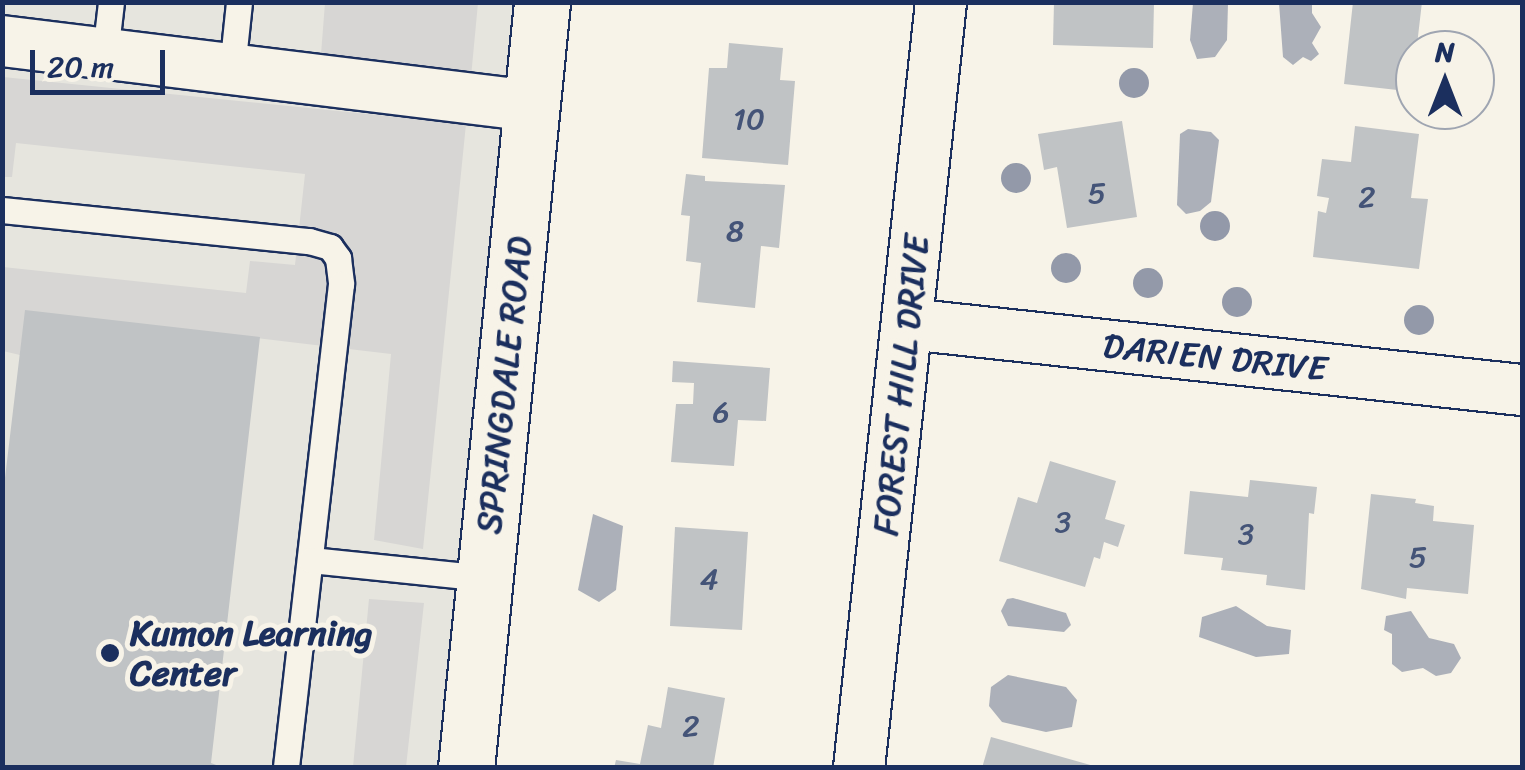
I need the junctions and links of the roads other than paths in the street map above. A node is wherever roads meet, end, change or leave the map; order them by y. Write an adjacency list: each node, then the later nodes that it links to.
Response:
1 (110, 2): 6 (lane)
2 (239, 2): 7 (lane)
3 (542, 2): 8 (main road, SPRINGDALE ROAD)
4 (941, 2): 10 (street, FOREST HILL DRIVE)
5 (2, 41): 6 (street)
6 (105, 54): 7 (street)
7 (232, 69): 8 (street)
8 (532, 106): 13 (main road, SPRINGDALE ROAD)
9 (2, 210): 12 (lane)
10 (908, 324): 11 (street, DARIEN DRIVE); 16 (street, FOREST HILL DRIVE)
11 (1522, 390)
12 (310, 560): 13 (lane); 14 (lane)
13 (485, 578): 15 (main road, SPRINGDALE ROAD)
14 (286, 768)
15 (466, 768)
16 (860, 768)

